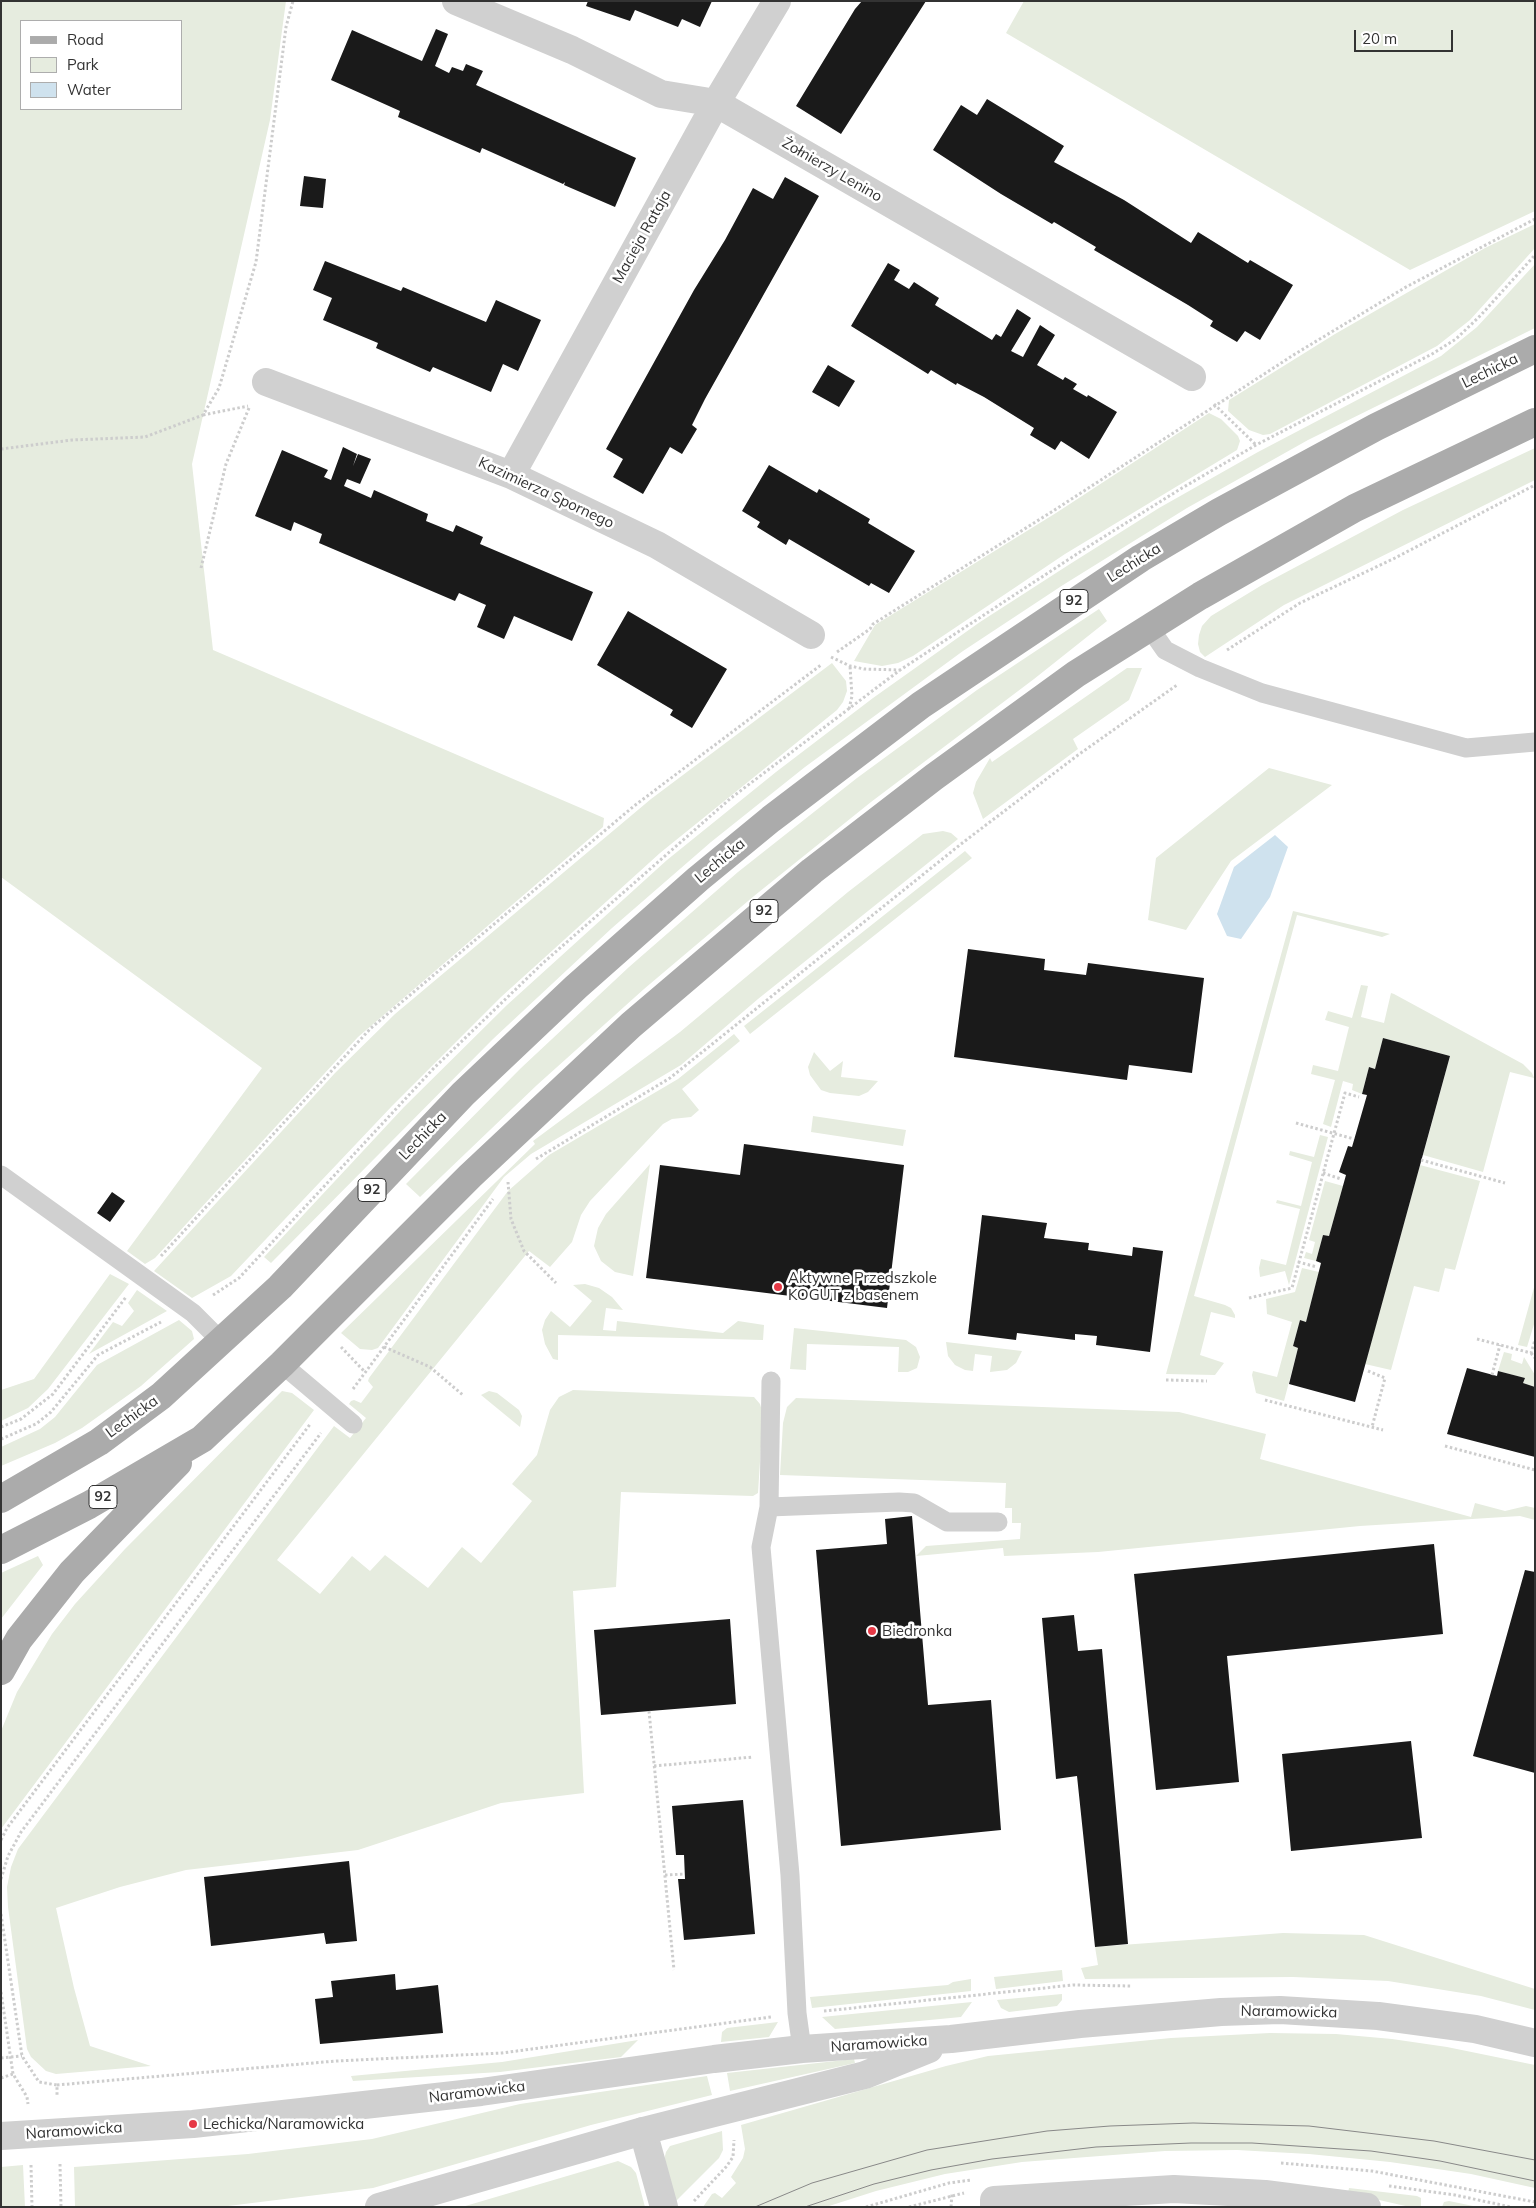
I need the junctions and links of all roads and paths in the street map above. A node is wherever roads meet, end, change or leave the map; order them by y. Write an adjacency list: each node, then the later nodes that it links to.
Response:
1 (293, 1): 10 (path)
2 (456, 1): 4 (street, Żołnierzy Lenino)
3 (777, 1): 4 (street, Macieja Rataja)
4 (716, 103): 7 (street, Żołnierzy Lenino); 14 (street, Macieja Rataja)
5 (1535, 219): 9 (path)
6 (1535, 349): 46 (main road, Lechicka / 92)
7 (1192, 377): 9 (path)
8 (266, 382): 14 (street, Kazimierza Spornego)
9 (1215, 405): 12 (path); 19 (path)
10 (202, 415): 13 (path); 16 (path)
11 (1535, 422): 17 (main road, 92)
12 (1256, 445)
13 (1, 449)
14 (511, 475): 18 (street, Kazimierza Spornego)
15 (1535, 485): 21 (path)
16 (201, 568)
17 (1149, 627): 21 (lane); 53 (main road, 92)
18 (811, 635): 19 (path)
19 (831, 657): 20 (path); 41 (path)
20 (850, 666): 22 (path); 23 (path)
21 (1200, 668): 24 (lane); 30 (path)
22 (900, 670)
23 (849, 709)
24 (1535, 742)
25 (1359, 1097): 27 (path)
26 (1296, 1124): 27 (path)
27 (1334, 1134): 28 (path); 31 (path)
28 (1354, 1139)
29 (1421, 1160): 36 (path)
30 (529, 1164)
31 (1323, 1173): 34 (path); 39 (path)
32 (1, 1175): 41 (lane)
33 (512, 1177): 35 (path)
34 (1341, 1179)
35 (508, 1182): 37 (path); 42 (path)
36 (1505, 1183)
37 (501, 1189)
38 (496, 1197): 49 (path)
39 (1298, 1262): 40 (path); 43 (path)
40 (1317, 1267)
41 (141, 1278): 46 (lane); 64 (path)
42 (556, 1283)
43 (1250, 1298)
44 (1477, 1339): 48 (path)
45 (1535, 1340): 50 (path)
46 (222, 1342): 71 (main road, Lechicka / 92)
47 (339, 1344): 54 (path)
48 (1500, 1345): 50 (path); 56 (path)
49 (384, 1347): 54 (path); 60 (path)
50 (1531, 1353): 51 (path)
51 (1535, 1358)
52 (92, 1362): 68 (path)
53 (282, 1364): 62 (lane); 67 (main road, 92)
54 (365, 1372): 62 (path)
55 (1368, 1372): 65 (path)
56 (1492, 1375)
57 (1166, 1380): 59 (path)
58 (771, 1381): 74 (lane)
59 (1207, 1381)
60 (464, 1396)
61 (1265, 1400): 65 (path)
62 (332, 1407): 63 (lane); 81 (path); 84 (path)
63 (353, 1424)
64 (1, 1427)
65 (1372, 1427): 66 (path)
66 (1383, 1430)
67 (202, 1439): 76 (main road, 92); 77 (main road)
68 (1, 1440)
69 (1444, 1446): 70 (path)
70 (1535, 1470)
71 (30, 1482): 72 (main road); 73 (main road, Lechicka / 92)
72 (1, 1491)
73 (1, 1499)
74 (769, 1507): 75 (lane); 88 (lane)
75 (998, 1522)
76 (1, 1550)
77 (1, 1671)
78 (649, 1711): 80 (path)
79 (748, 1758): 80 (path)
80 (654, 1766): 83 (path)
81 (1, 1840)
82 (685, 1874): 83 (path)
83 (665, 1876): 86 (path)
84 (1, 1879)
85 (1, 1914): 92 (path)
86 (674, 1970)
87 (1, 1992): 93 (path)
88 (797, 2013): 91 (lane); 97 (path)
89 (951, 2040): 90 (street, Naramowicka); 91 (street, Naramowicka); 100 (street, Naramowicka)
90 (1535, 2042)
91 (802, 2049): 101 (street, Naramowicka)
92 (22, 2056): 93 (path); 97 (path)
93 (10, 2057): 94 (path); 95 (path)
94 (1, 2058)
95 (13, 2074): 96 (path); 99 (path)
96 (1, 2078)
97 (57, 2085): 98 (path)
98 (58, 2096)
99 (27, 2097)
100 (642, 2131): 109 (street, Naramowicka); 110 (street)
101 (1, 2136)
102 (734, 2138): 111 (path)
103 (60, 2164): 108 (path)
104 (31, 2165): 107 (path)
105 (952, 2194): 112 (path)
106 (1374, 2196): 113 (street); 114 (path)
107 (32, 2207)
108 (61, 2207)
109 (379, 2207)
110 (664, 2207)
111 (688, 2207)
112 (951, 2207)
113 (994, 2207)
114 (1511, 2207)

